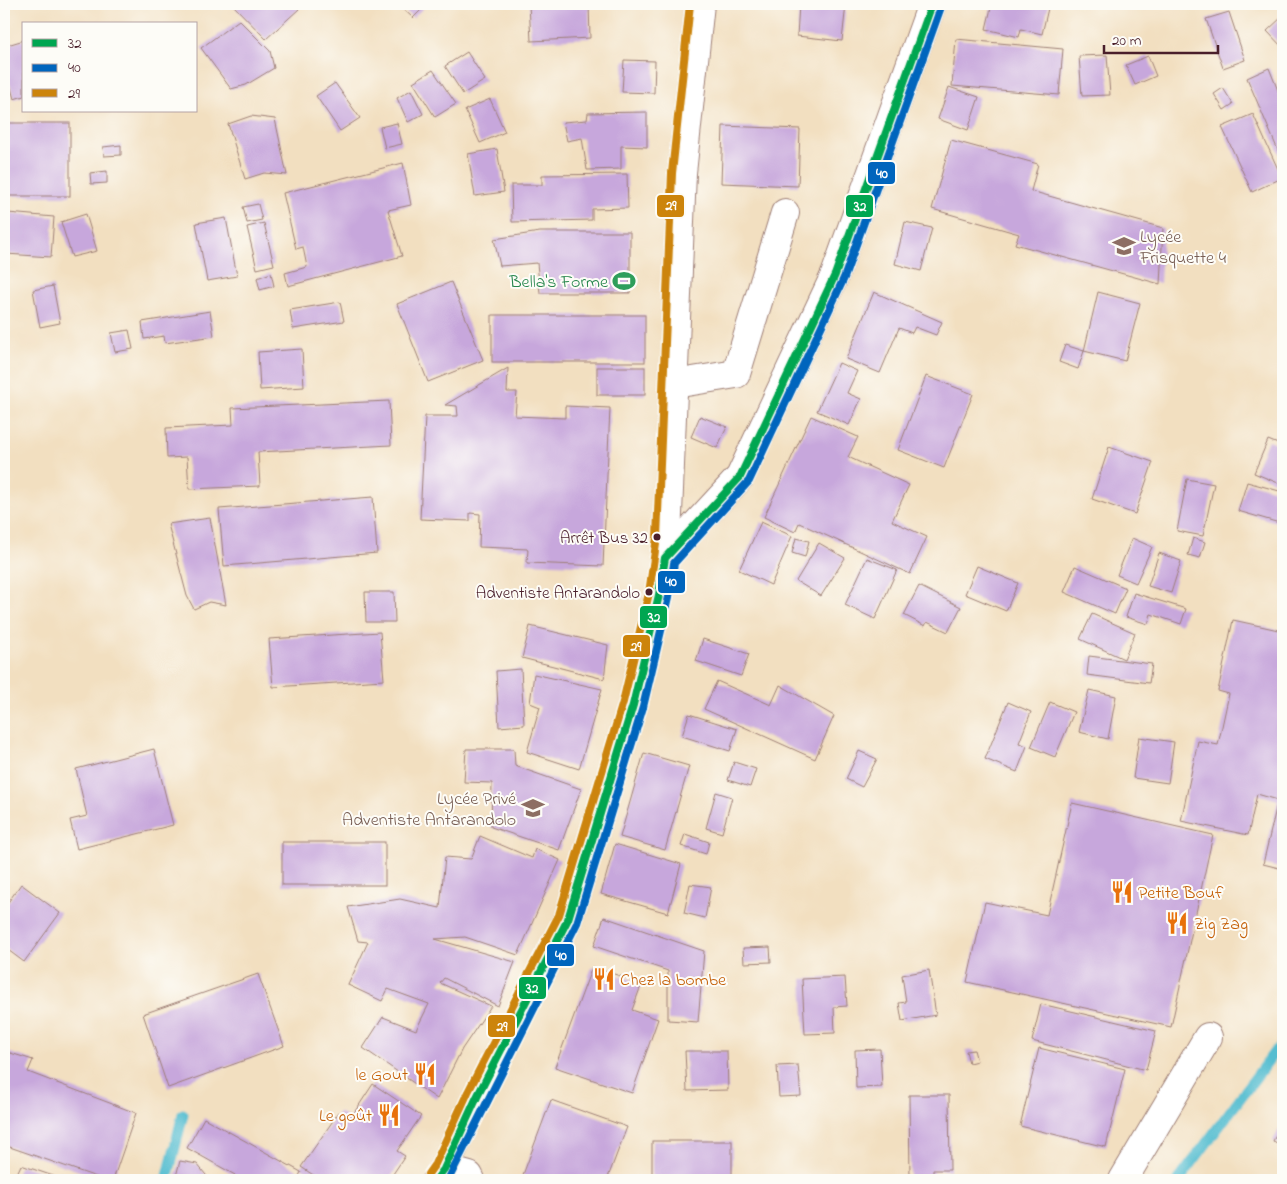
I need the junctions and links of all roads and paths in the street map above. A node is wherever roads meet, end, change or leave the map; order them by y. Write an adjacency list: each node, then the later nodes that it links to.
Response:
1 (700, 4): 4 (street)
2 (932, 4): 5 (street)
3 (785, 213): 4 (street)
4 (674, 384): 5 (street)
5 (665, 558): 7 (street)
6 (1208, 1037): 9 (street)
7 (440, 1175): 8 (street)
8 (470, 1180)
9 (1123, 1180)

